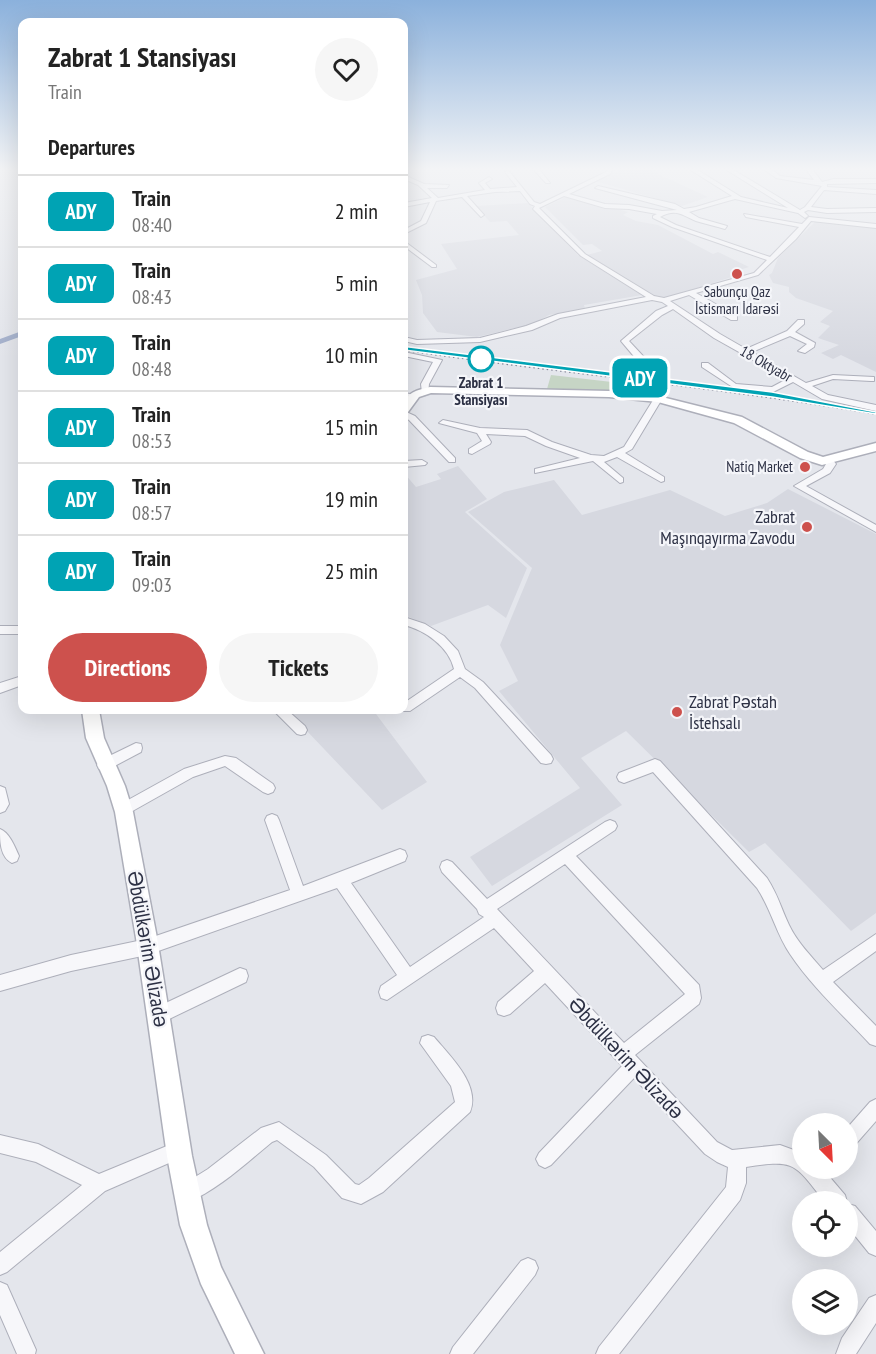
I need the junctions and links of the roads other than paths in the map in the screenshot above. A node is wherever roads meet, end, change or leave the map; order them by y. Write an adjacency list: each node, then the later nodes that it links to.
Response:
1 (558, 232): 8 (street)
2 (692, 232): 5 (street)
3 (798, 232): 5 (street)
4 (408, 246): 6 (street)
5 (772, 260): 7 (street)
6 (434, 266)
7 (690, 293): 9 (street); 11 (street)
8 (652, 298): 9 (street); 14 (street)
9 (664, 300): 10 (street, 18 Oktyabr)
10 (671, 307): 16 (street, 18 Oktyabr); 18 (street)
11 (734, 318)
12 (801, 322): 13 (street)
13 (790, 333): 15 (street); 16 (street)
14 (408, 340)
15 (802, 351)
16 (746, 352): 21 (street, 18 Oktyabr)
17 (408, 355): 23 (street)
18 (653, 365)
19 (705, 365): 21 (street)
20 (871, 379): 22 (street)
21 (793, 380): 22 (street, 18 Oktyabr)
22 (804, 386): 26 (street, 18 Oktyabr)
23 (425, 391): 24 (street); 25 (street)
24 (408, 397)
25 (658, 399): 32 (street); 35 (street)
26 (876, 408)
27 (408, 415): 34 (street)
28 (443, 423): 29 (street)
29 (480, 431): 31 (street); 33 (street)
30 (876, 447): 35 (street)
31 (472, 451)
32 (619, 454): 33 (street); 39 (street)
33 (594, 459): 38 (street); 40 (street)
34 (452, 460)
35 (829, 461): 41 (street)
36 (422, 463): 37 (street)
37 (408, 464)
38 (538, 471)
39 (661, 479)
40 (620, 480)
41 (876, 529)
42 (408, 622): 45 (street)
43 (0, 630): 44 (street)
44 (18, 630)
45 (460, 671): 48 (street); 53 (street)
46 (18, 682): 47 (street)
47 (0, 688)
48 (408, 707)
49 (91, 714): 54 (street, Əbdülkərim Əlizadə)
50 (283, 714): 51 (street)
51 (301, 730)
52 (136, 748): 54 (street)
53 (546, 759)
54 (104, 765): 59 (street, Əbdülkərim Əlizadə)
55 (624, 777): 75 (street)
56 (268, 788): 59 (street)
57 (0, 792): 58 (street)
58 (0, 807)
59 (124, 809): 71 (street, Əbdülkərim Əlizadə)
60 (272, 820): 68 (street)
61 (610, 826): 63 (street)
62 (0, 835): 64 (street)
63 (566, 855): 69 (street); 82 (street)
64 (12, 856)
65 (400, 856): 67 (street)
66 (447, 867): 69 (street, Əbdülkərim Əlizadə)
67 (340, 880): 68 (street); 74 (street)
68 (298, 893): 71 (street)
69 (489, 914): 72 (street, Əbdülkərim Əlizadə); 74 (street)
70 (876, 942): 75 (street)
71 (147, 947): 76 (street); 79 (street, Əbdülkərim Əlizadə)
72 (545, 972): 78 (street); 82 (street, Əbdülkərim Əlizadə)
73 (240, 976): 79 (street)
74 (408, 977): 77 (street)
75 (821, 981): 80 (street)
76 (0, 983)
77 (387, 992)
78 (504, 1008)
79 (159, 1014): 86 (street, Əbdülkərim Əlizadə)
80 (876, 1038)
81 (428, 1043): 91 (street)
82 (629, 1060): 88 (street); 89 (street, Əbdülkərim Əlizadə)
83 (876, 1108): 84 (street)
84 (858, 1129)
85 (0, 1144): 90 (street)
86 (179, 1150): 90 (street); 91 (street, Əbdülkərim Əlizadə)
87 (792, 1156): 89 (street)
88 (545, 1159)
89 (737, 1159): 101 (street)
90 (99, 1184): 94 (street)
91 (186, 1194): 99 (street, Əbdülkərim Əlizadə)
92 (858, 1224): 93 (street)
93 (876, 1246)
94 (0, 1265)
95 (528, 1268): 100 (street)
96 (0, 1292): 98 (street)
97 (876, 1305): 102 (street)
98 (26, 1350)
99 (250, 1354)
100 (460, 1354)
101 (606, 1354)
102 (846, 1354)

